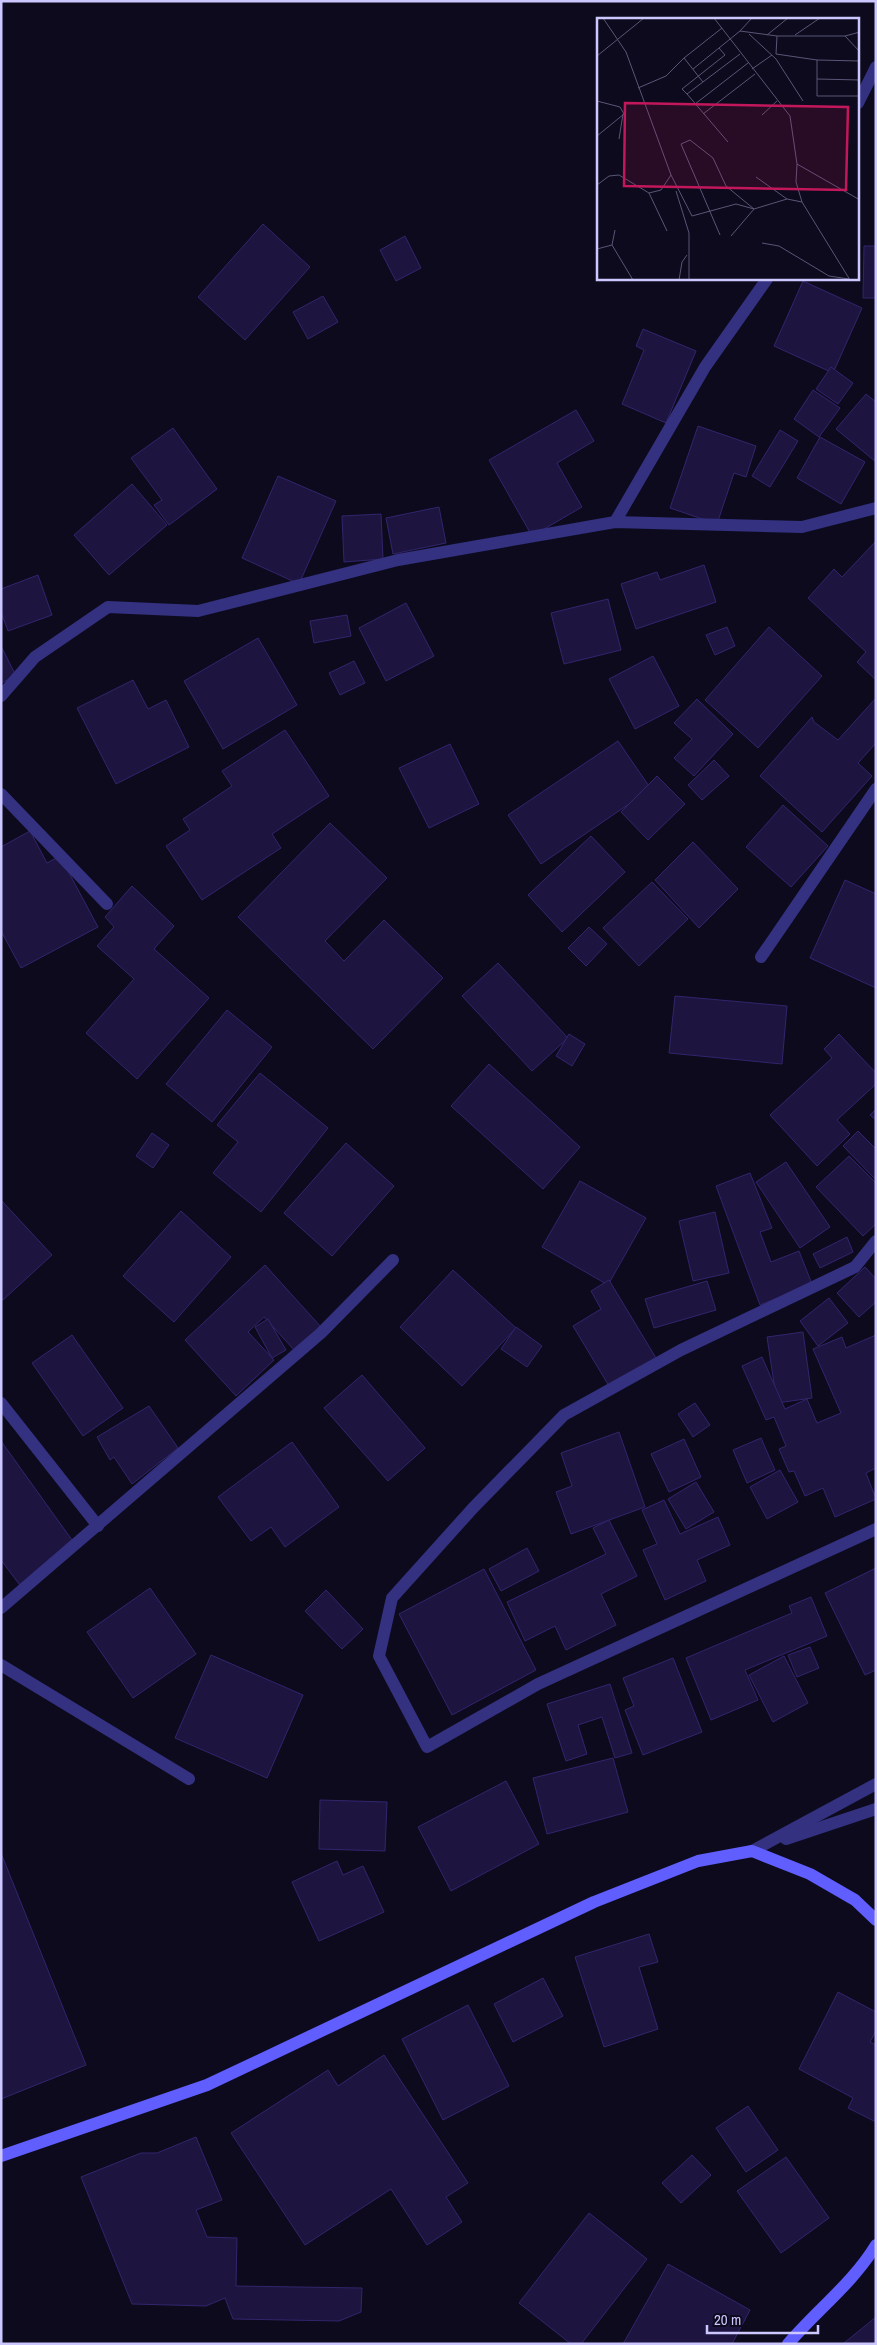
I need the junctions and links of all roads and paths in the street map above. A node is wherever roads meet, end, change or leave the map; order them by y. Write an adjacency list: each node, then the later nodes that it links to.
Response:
1 (876, 66): 2 (street)
2 (860, 99)
3 (766, 280): 5 (street)
4 (876, 508): 5 (street)
5 (615, 522): 6 (street)
6 (1, 696)
7 (876, 789): 10 (street)
8 (1, 794): 9 (street)
9 (107, 904)
10 (761, 957)
11 (876, 1241): 15 (street)
12 (393, 1260): 14 (street)
13 (1, 1403): 14 (street)
14 (98, 1526): 16 (street)
15 (876, 1529)
16 (1, 1608)
17 (1, 1665): 18 (street)
18 (189, 1779)
19 (876, 1784): 21 (street)
20 (876, 1809): 21 (street)
21 (752, 1851): 22 (main road); 23 (main road)
22 (876, 1920)
23 (1, 2156)
24 (876, 2245): 25 (main road)
25 (788, 2344)

